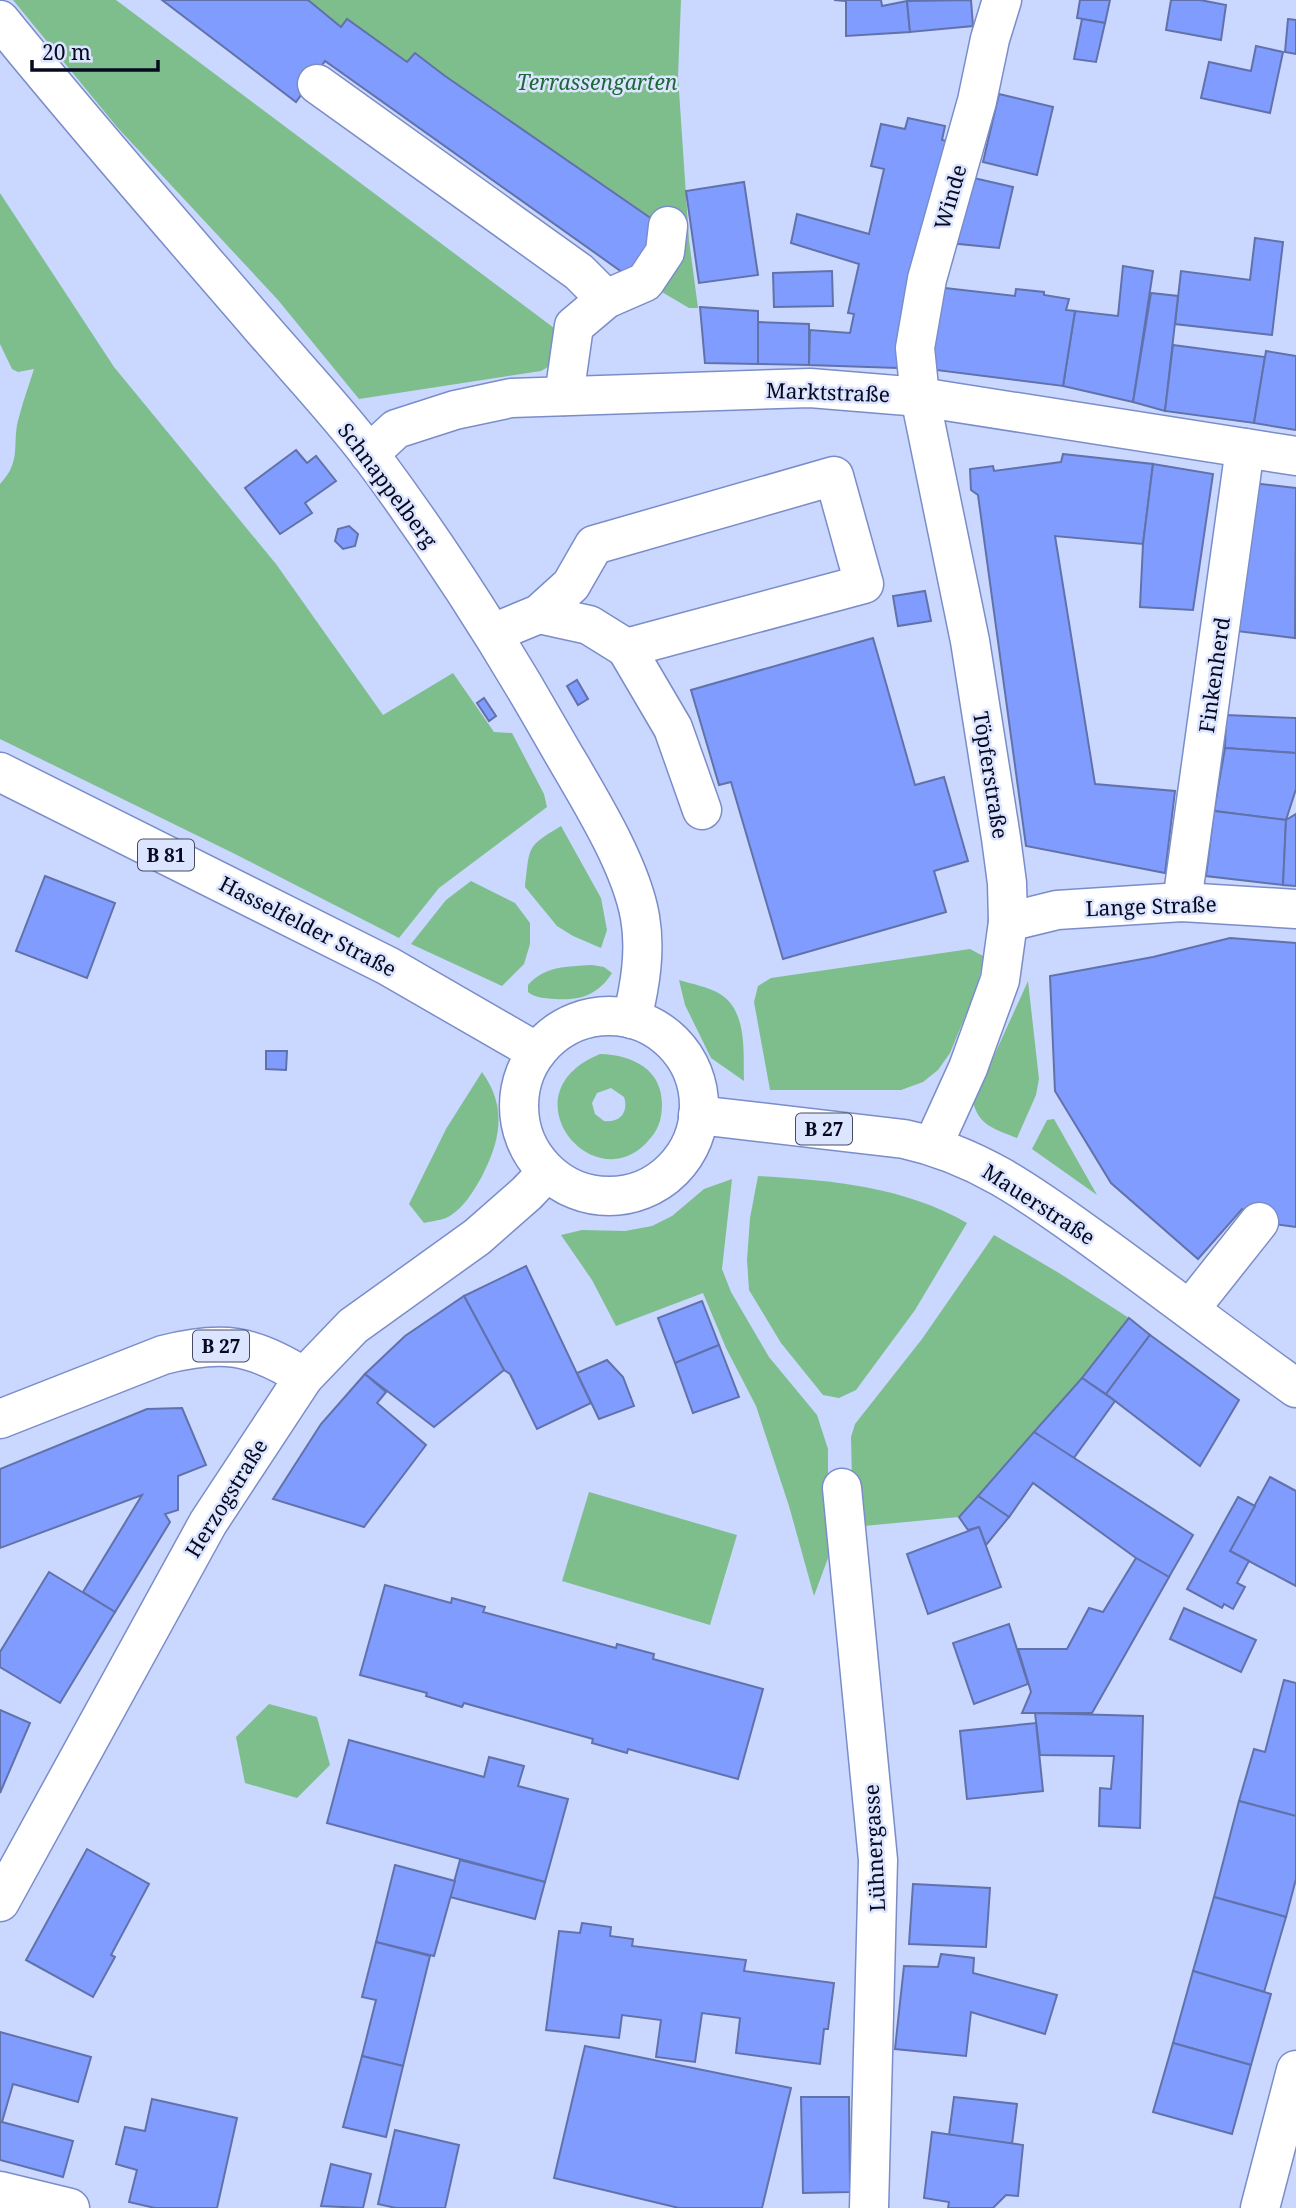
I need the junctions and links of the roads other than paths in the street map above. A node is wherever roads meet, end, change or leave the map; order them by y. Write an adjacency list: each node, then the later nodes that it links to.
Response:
1 (1002, 0): 7 (street, Winde)
2 (0, 20): 9 (street, Schnappelberg)
3 (317, 84): 5 (street)
4 (668, 226): 5 (street)
5 (606, 299): 6 (street)
6 (564, 396): 7 (street, Marktstraße); 9 (street, Marktstraße)
7 (920, 397): 8 (street, Marktstraße); 18 (street, Töpferstraße)
8 (1245, 448): 10 (street, Marktstraße); 16 (street, Finkenherd)
9 (369, 454): 12 (street, Schnappelberg)
10 (1296, 456)
11 (539, 614): 12 (street); 13 (street); 13 (street)
12 (493, 633): 19 (street, Schnappelberg)
13 (626, 649): 15 (street)
14 (0, 772): 20 (street, Hasselfelder Straße / B 81)
15 (702, 810)
16 (1182, 902): 17 (street, Lange Straße); 18 (street, Lange Straße)
17 (1296, 909)
18 (1008, 922): 22 (street, Töpferstraße)
19 (632, 1019): 20 (street); 21 (street)
20 (537, 1052): 23 (street)
21 (698, 1115): 22 (street, Mauerstraße / B 27); 23 (street)
22 (933, 1145): 25 (street, Mauerstraße / B 27)
23 (547, 1172): 26 (street, Herzogstraße)
24 (1259, 1222): 25 (street)
25 (1190, 1309): 27 (street, Mauerstraße / B 27)
26 (304, 1377): 28 (street, B 27); 30 (street, Herzogstraße)
27 (1296, 1388)
28 (0, 1419)
29 (842, 1488): 34 (street, Lühnergasse)
30 (0, 1902)
31 (1296, 2070): 35 (street)
32 (0, 2190): 33 (street)
33 (70, 2208)
34 (869, 2208)
35 (1260, 2208)

